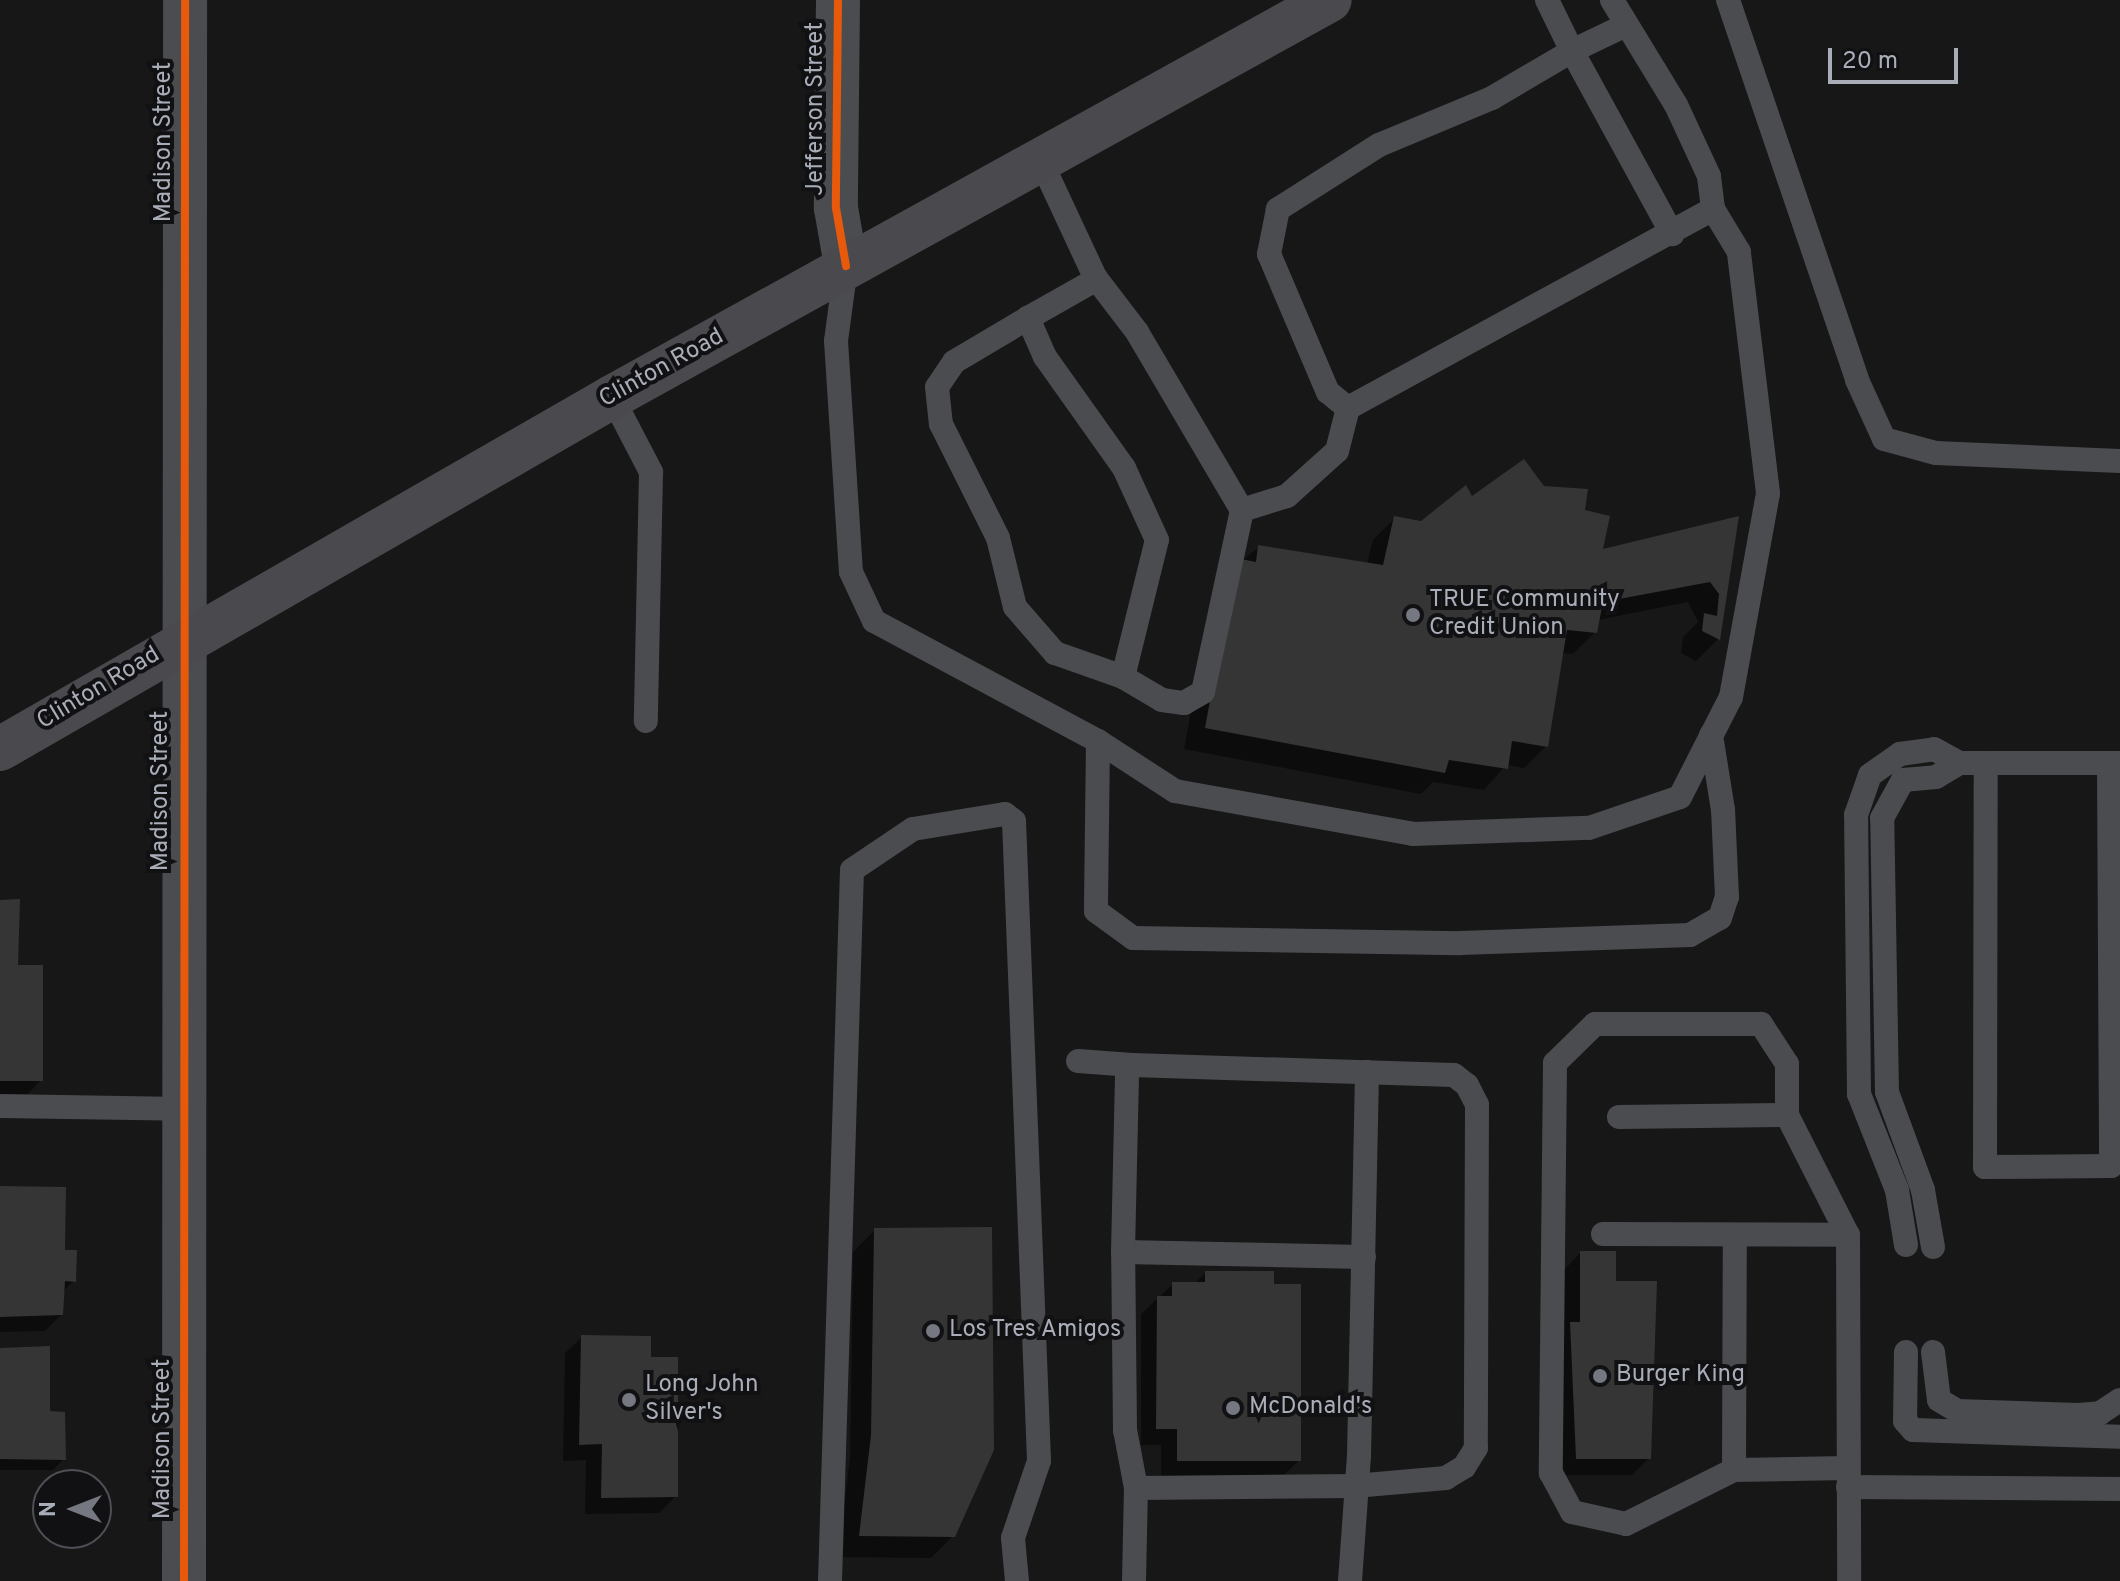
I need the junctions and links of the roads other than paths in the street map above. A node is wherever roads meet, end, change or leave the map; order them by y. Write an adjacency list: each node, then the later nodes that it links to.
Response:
1 (185, 0): 19 (street, Madison Street)
2 (838, 0): 12 (street, Jefferson Street)
3 (1330, 0): 9 (main road, Clinton Road)
4 (1547, 0): 8 (lane)
5 (1612, 0): 7 (lane)
6 (1728, 0): 17 (lane)
7 (1626, 25): 8 (lane); 10 (lane)
8 (1572, 51): 11 (lane); 16 (lane)
9 (1040, 159): 12 (main road, Clinton Road); 13 (lane)
10 (1713, 209): 11 (lane); 22 (lane)
11 (1672, 234): 16 (lane)
12 (846, 266): 15 (main road, Clinton Road); 23 (lane)
13 (1097, 279): 14 (lane); 18 (lane)
14 (1028, 318): 20 (lane); 20 (lane)
15 (612, 397): 19 (main road, Clinton Road); 21 (lane)
16 (1348, 408): 18 (lane)
17 (2120, 461)
18 (1242, 510): 20 (lane)
19 (181, 640): 24 (main road, Clinton Road); 33 (street, Madison Street)
20 (1123, 677)
21 (646, 721)
22 (1711, 735): 23 (lane); 23 (lane)
23 (1098, 741)
24 (0, 749)
25 (1959, 763): 26 (lane); 40 (lane); 41 (lane)
26 (1986, 763): 27 (lane); 36 (lane)
27 (2115, 763): 31 (lane)
28 (1078, 1061): 29 (lane)
29 (1132, 1065): 30 (lane); 42 (lane)
30 (1367, 1072): 43 (lane); 50 (lane)
31 (2116, 1090): 36 (lane)
32 (0, 1106): 33 (lane)
33 (183, 1109): 53 (street, Madison Street)
34 (1787, 1115): 35 (lane); 39 (lane); 48 (lane)
35 (1619, 1117)
36 (2116, 1170)
37 (1603, 1234): 38 (lane)
38 (1735, 1235): 39 (lane); 48 (lane)
39 (1848, 1235): 49 (lane)
40 (1906, 1245)
41 (1933, 1247)
42 (1123, 1252): 43 (lane); 51 (lane)
43 (1364, 1257): 50 (lane)
44 (1906, 1352): 47 (lane)
45 (1933, 1352): 46 (lane)
46 (2120, 1400)
47 (2120, 1437)
48 (1734, 1470): 49 (lane)
49 (1848, 1478): 52 (lane); 58 (lane)
50 (1354, 1486): 51 (lane); 57 (lane)
51 (1136, 1488): 56 (lane)
52 (2120, 1489)
53 (184, 1581)
54 (830, 1581): 55 (lane)
55 (1017, 1581)
56 (1134, 1581)
57 (1350, 1581)
58 (1849, 1581)

